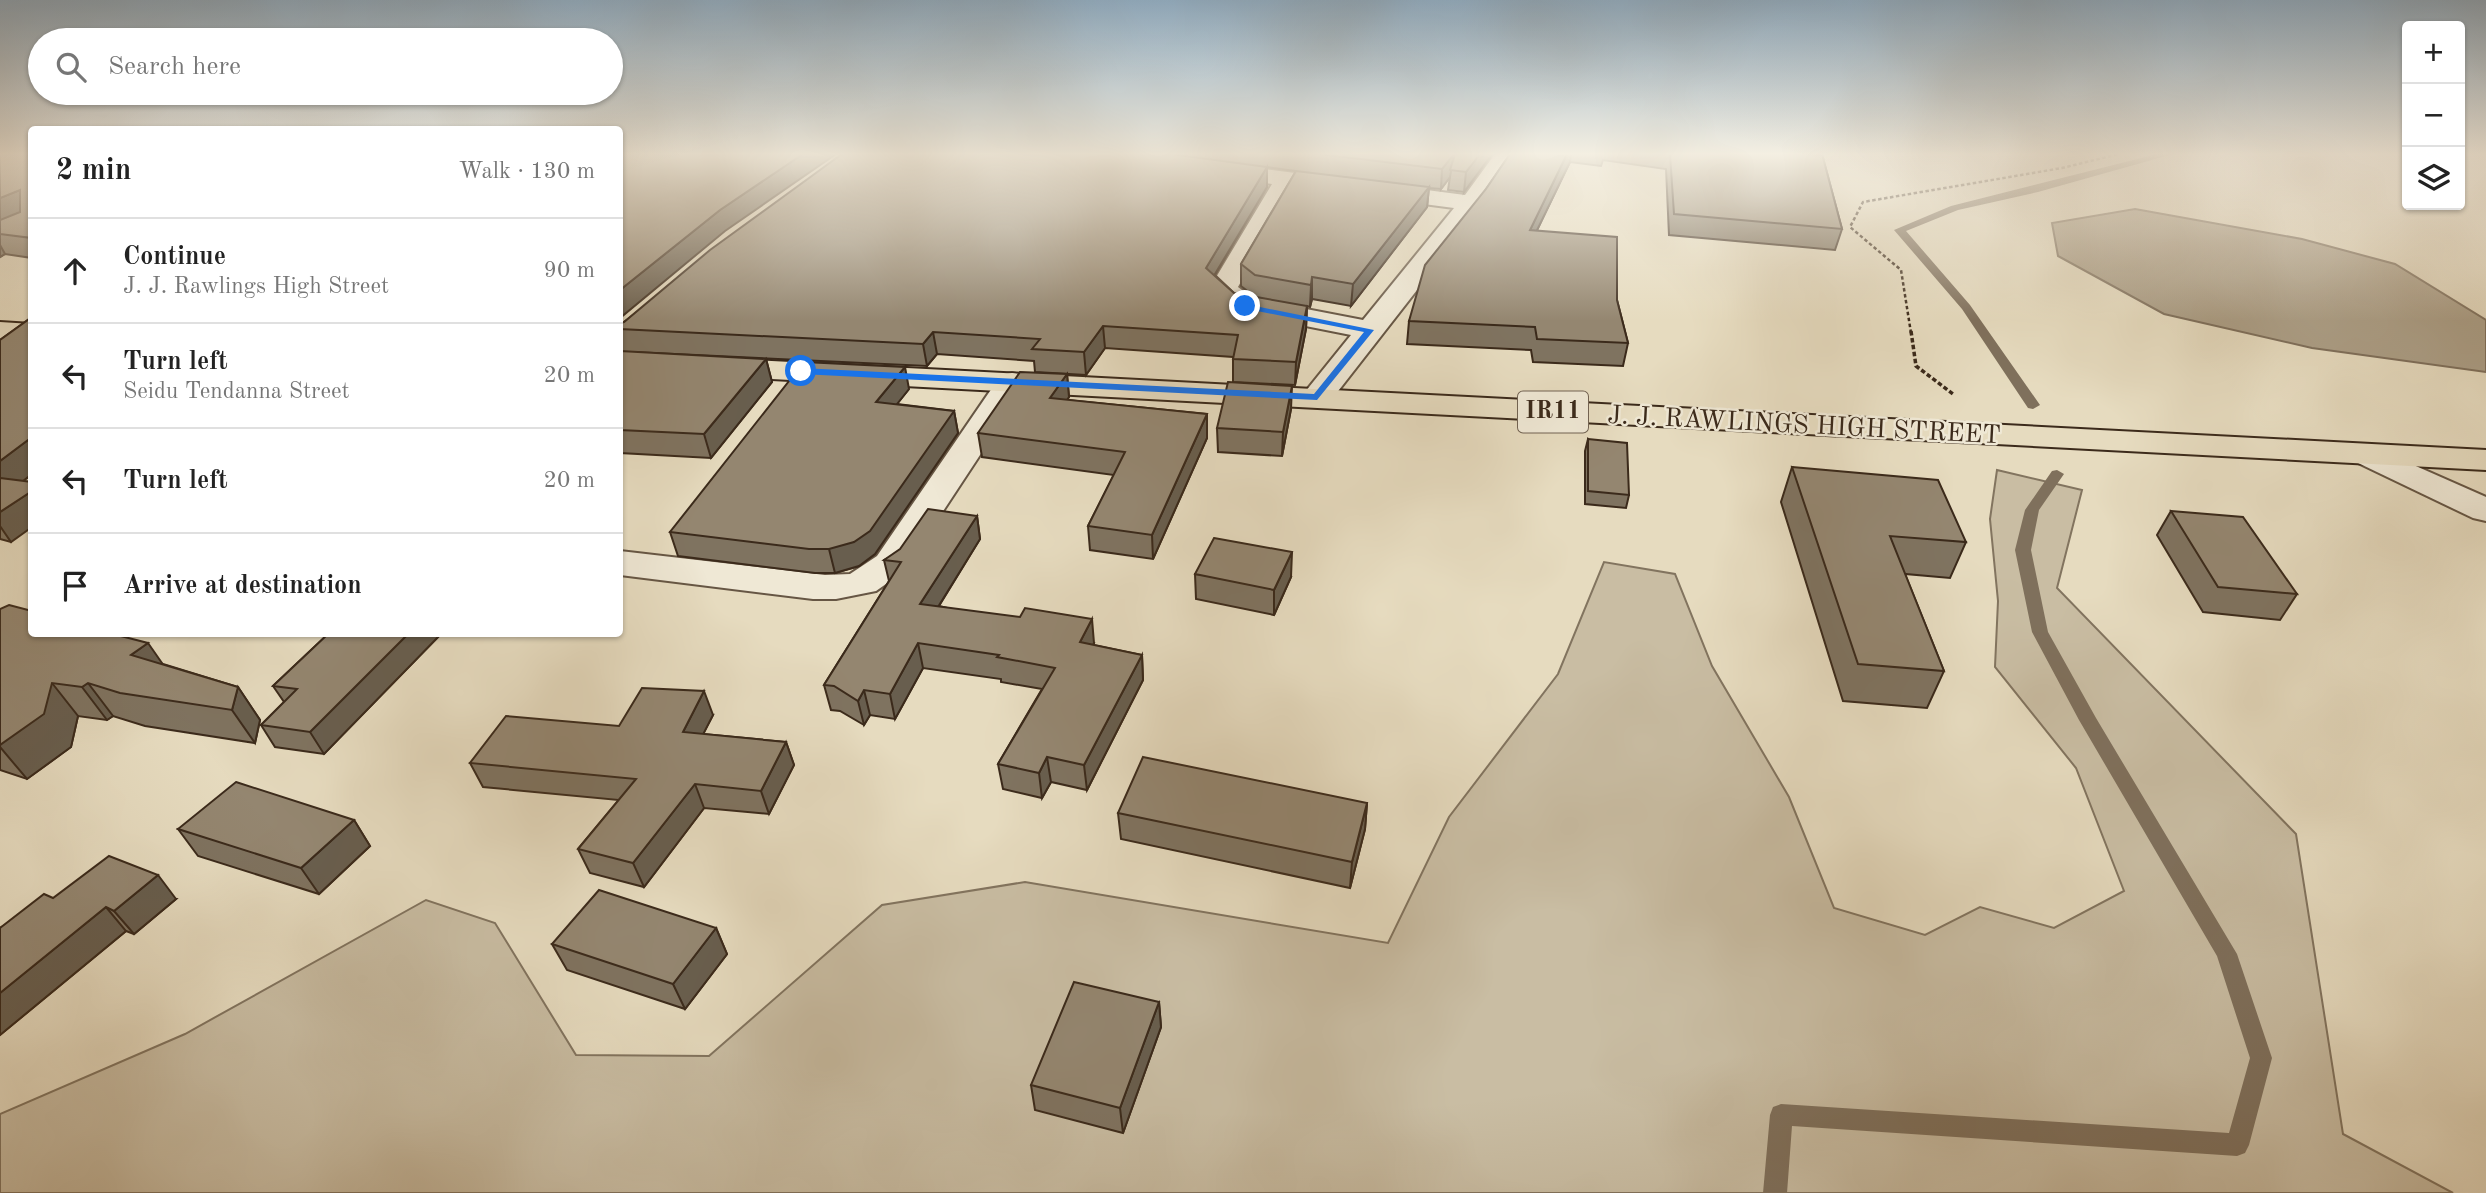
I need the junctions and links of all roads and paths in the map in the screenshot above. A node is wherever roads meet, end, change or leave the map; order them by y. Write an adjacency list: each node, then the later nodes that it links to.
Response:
1 (1269, 210): 4 (street)
2 (1466, 210): 4 (street)
3 (1859, 210): 12 (path)
4 (1370, 330): 10 (street)
5 (0, 331): 6 (main road)
6 (28, 332)
7 (623, 362): 8 (main road, J. J. RAWLINGS HIGH STREET / IR11)
8 (801, 371): 9 (main road, J. J. RAWLINGS HIGH STREET / IR11); 11 (street)
9 (1012, 382): 10 (main road, J. J. RAWLINGS HIGH STREET / IR11); 17 (street)
10 (1317, 397): 12 (main road, J. J. RAWLINGS HIGH STREET / IR11)
11 (775, 404)
12 (2009, 437): 13 (main road, J. J. RAWLINGS HIGH STREET / IR11)
13 (2366, 454): 14 (main road, J. J. RAWLINGS HIGH STREET / IR11); 15 (street)
14 (2486, 460)
15 (2486, 510)
16 (672, 534): 17 (street)
17 (633, 565)

